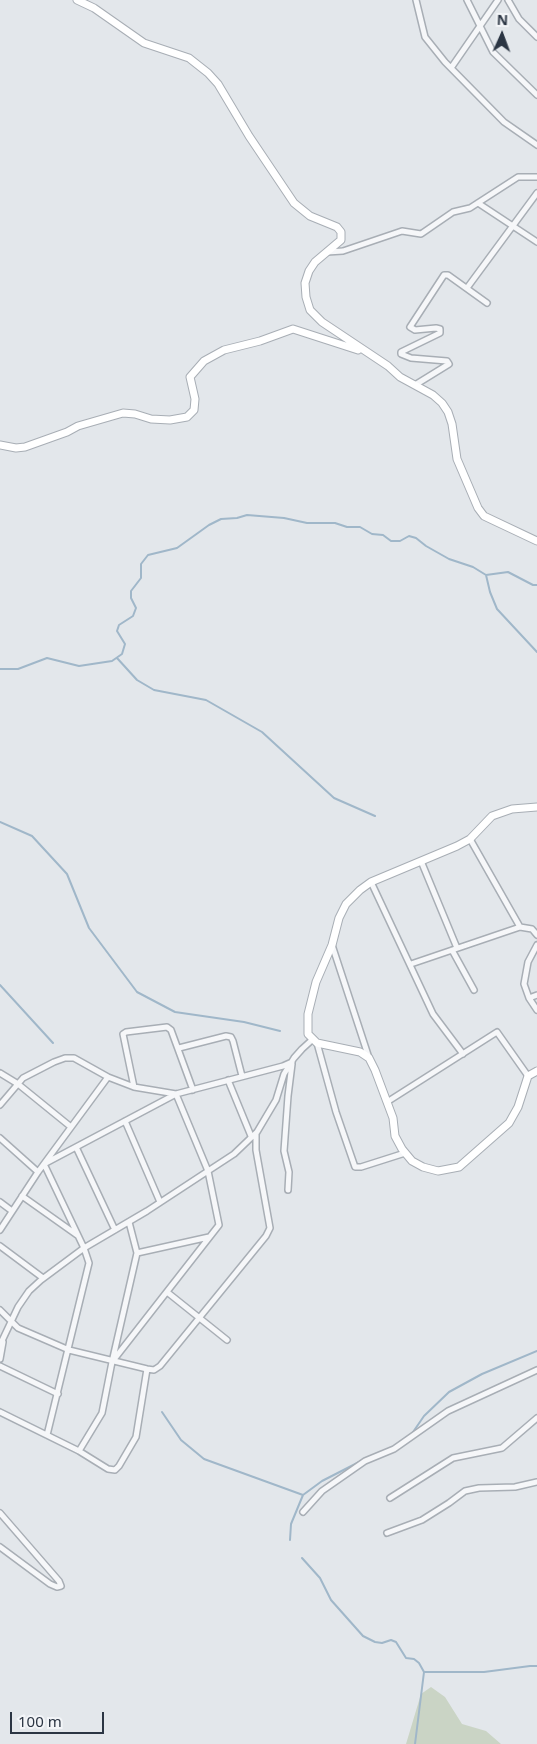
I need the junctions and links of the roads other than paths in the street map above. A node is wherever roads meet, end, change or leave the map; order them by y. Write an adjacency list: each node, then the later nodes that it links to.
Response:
1 (77, 0): 17 (main road)
2 (416, 0): 8 (street)
3 (467, 0): 6 (street)
4 (498, 0): 6 (street)
5 (508, 0): 7 (street)
6 (480, 26): 8 (street); 9 (street)
7 (537, 37)
8 (451, 68): 10 (street)
9 (537, 95)
10 (537, 145)
11 (534, 177): 12 (street); 14 (street)
12 (537, 181)
13 (537, 193): 15 (street)
14 (478, 203): 15 (street); 17 (street)
15 (513, 226): 16 (street); 18 (street)
16 (537, 242)
17 (326, 252): 20 (main road)
18 (467, 288): 19 (street); 21 (street)
19 (487, 303)
20 (364, 351): 21 (main road); 22 (main road)
21 (415, 385): 23 (main road)
22 (0, 445)
23 (537, 541)
24 (537, 807): 25 (main road)
25 (470, 839): 26 (main road); 28 (street)
26 (421, 861): 27 (main road); 32 (street)
27 (371, 882): 30 (main road); 33 (street)
28 (520, 927): 29 (street); 32 (street)
29 (537, 935)
30 (332, 945): 38 (main road); 41 (street)
31 (537, 945): 36 (street)
32 (454, 949): 33 (street); 34 (street)
33 (411, 964): 40 (street)
34 (474, 990)
35 (537, 996): 36 (street)
36 (529, 998): 37 (street)
37 (537, 1010)
38 (315, 1041): 41 (main road); 42 (street); 60 (street)
39 (179, 1048): 45 (street); 50 (street); 51 (street)
40 (463, 1054): 46 (street); 53 (street)
41 (369, 1058): 53 (main road)
42 (293, 1062): 45 (street); 57 (street); 64 (street)
43 (537, 1071): 46 (main road)
44 (0, 1073): 49 (street)
45 (242, 1076): 48 (street)
46 (528, 1076): 60 (main road)
47 (108, 1077): 49 (street); 50 (street); 56 (street)
48 (228, 1080): 51 (street); 57 (street)
49 (18, 1084): 54 (street); 56 (street)
50 (134, 1086): 52 (street)
51 (193, 1090): 52 (street)
52 (176, 1094): 55 (street); 62 (street)
53 (387, 1102): 60 (main road)
54 (0, 1105)
55 (125, 1121): 59 (street); 67 (street)
56 (71, 1127): 61 (street)
57 (254, 1135): 62 (street); 80 (street)
58 (0, 1138): 63 (street)
59 (76, 1147): 61 (street); 71 (street)
60 (405, 1153)
61 (44, 1164): 63 (street); 72 (street)
62 (208, 1171): 67 (street); 73 (street)
63 (38, 1172): 65 (street)
64 (288, 1190)
65 (22, 1196): 68 (street); 72 (street)
66 (0, 1202): 68 (street)
67 (160, 1202): 69 (street)
68 (12, 1211): 70 (street)
69 (129, 1222): 71 (street); 76 (street)
70 (0, 1230)
71 (115, 1230): 75 (street)
72 (79, 1236): 75 (street)
73 (209, 1237): 76 (street); 78 (street)
74 (0, 1246): 77 (street)
75 (84, 1248): 77 (street); 85 (street)
76 (138, 1254): 87 (street)
77 (43, 1278): 81 (street)
78 (167, 1292): 80 (street); 87 (street)
79 (0, 1310): 81 (street)
80 (200, 1318): 83 (street); 89 (street)
81 (11, 1320): 82 (street); 85 (street)
82 (5, 1336): 84 (street); 86 (street)
83 (227, 1340)
84 (0, 1345)
85 (69, 1350): 87 (street); 91 (street)
86 (0, 1359)
87 (112, 1362): 89 (street); 95 (street)
88 (0, 1366): 91 (street)
89 (147, 1369): 95 (street)
90 (537, 1370): 98 (street)
91 (58, 1394): 94 (street)
92 (0, 1412): 94 (street)
93 (537, 1418): 97 (street)
94 (47, 1435): 95 (street)
95 (79, 1451)
96 (537, 1482): 100 (street)
97 (390, 1498)
98 (303, 1512)
99 (0, 1513): 101 (street)
100 (387, 1533)
101 (0, 1547)

